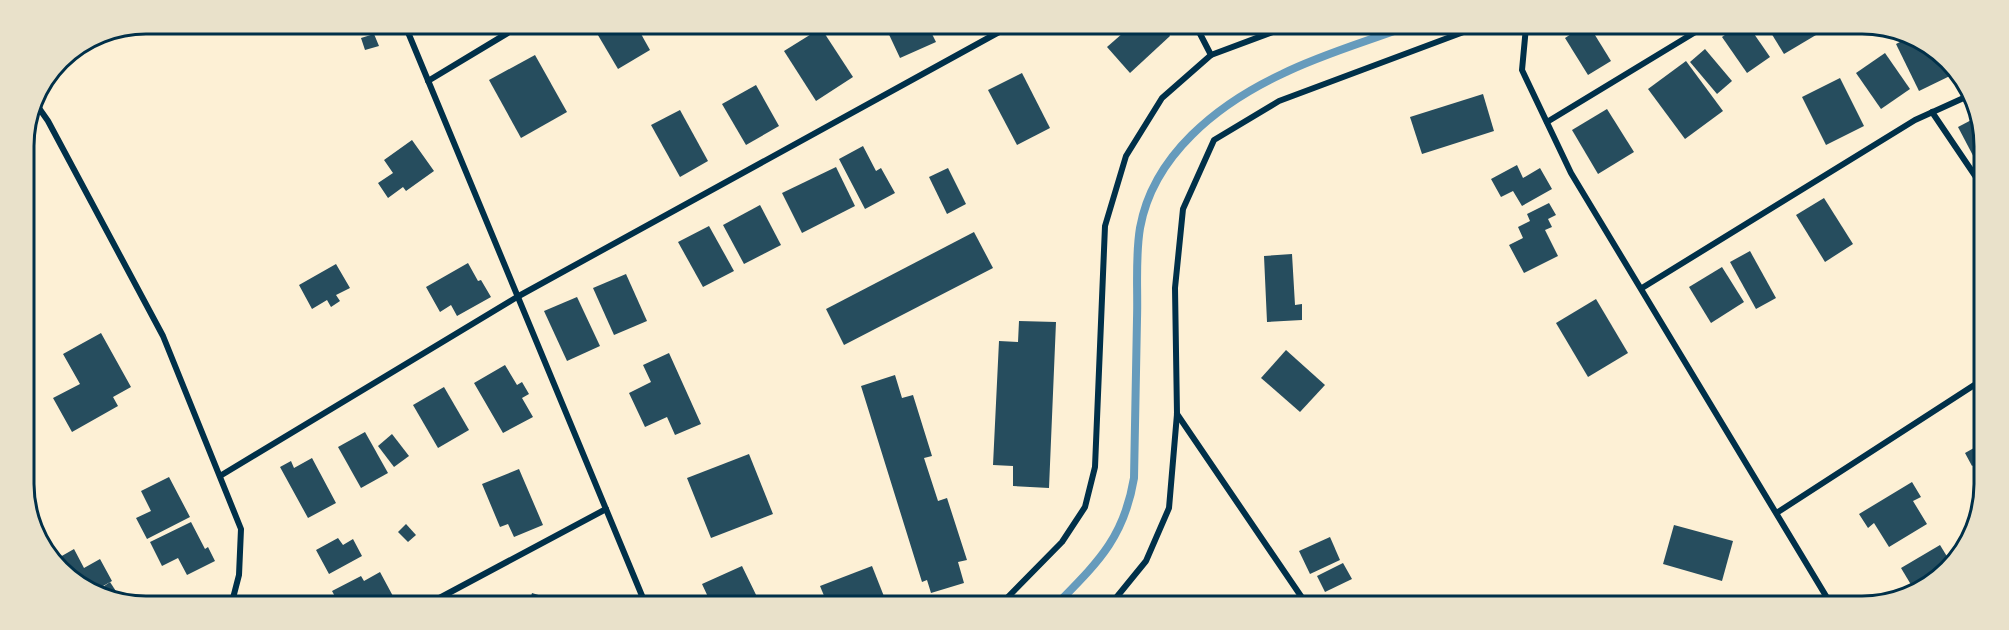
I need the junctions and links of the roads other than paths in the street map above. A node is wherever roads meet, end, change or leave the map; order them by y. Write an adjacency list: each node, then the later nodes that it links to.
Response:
1 (1200, 34): 9 (street)
2 (1266, 34): 9 (street)
3 (1458, 34): 19 (street)
4 (1525, 34): 14 (street)
5 (1692, 34): 14 (street)
6 (409, 35): 10 (street)
7 (505, 35): 10 (street)
8 (995, 35): 17 (street)
9 (1211, 55): 23 (street)
10 (428, 81): 17 (street)
11 (1963, 98): 13 (street)
12 (41, 111): 20 (street)
13 (1932, 112): 15 (street); 16 (street)
14 (1547, 122): 16 (street)
15 (1974, 174)
16 (1642, 288): 22 (street)
17 (517, 297): 20 (street); 21 (street)
18 (1974, 385): 22 (street)
19 (1177, 414): 24 (street); 25 (street)
20 (220, 476): 27 (street)
21 (606, 509): 28 (street); 29 (street)
22 (1778, 512): 26 (street)
23 (1009, 595)
24 (1118, 595)
25 (1301, 595)
26 (1827, 595)
27 (234, 596)
28 (443, 596)
29 (642, 596)

